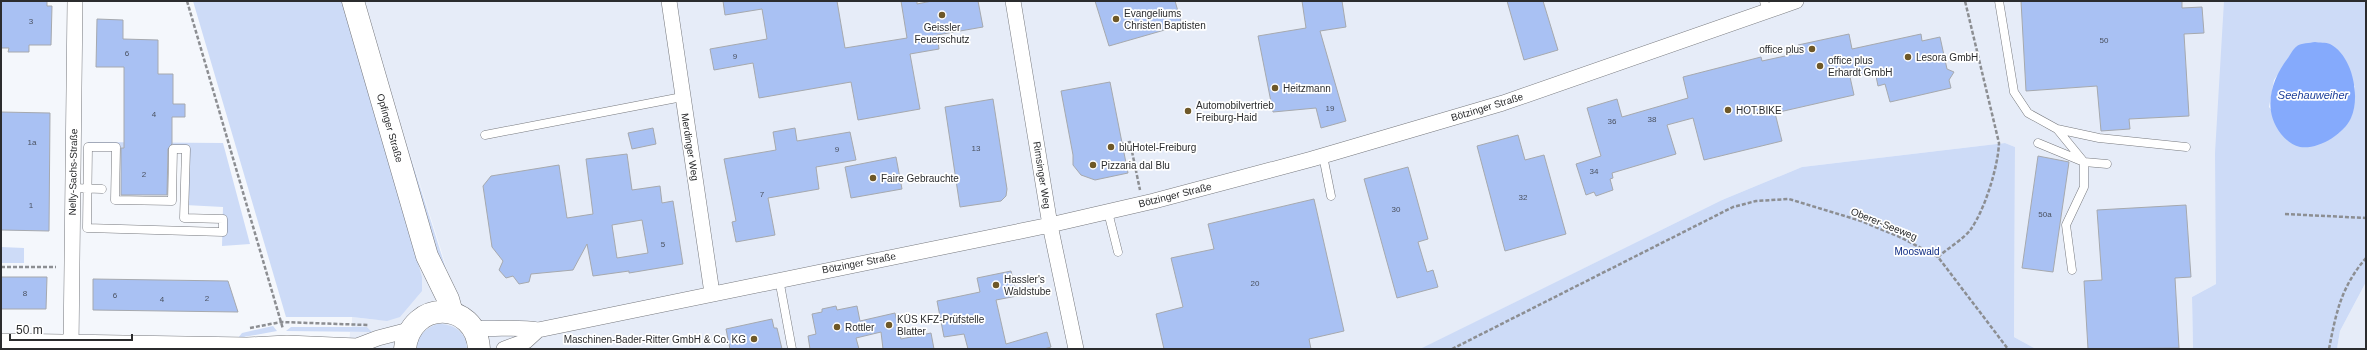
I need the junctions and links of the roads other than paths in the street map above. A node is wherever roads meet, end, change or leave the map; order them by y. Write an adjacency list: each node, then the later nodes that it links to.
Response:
1 (75, 1): 16 (street, Nelly-Sachs-Straße)
2 (353, 1): 22 (main road, Opfinger Straße)
3 (668, 1): 8 (street, Merdinger Weg)
4 (1013, 1): 20 (street, Rimsinger Weg)
5 (1796, 1): 7 (street, Bötzinger Straße)
6 (1998, 1): 9 (lane)
7 (1766, 6): 13 (street, Bötzinger Straße)
8 (682, 97): 10 (lane); 25 (street, Merdinger Weg)
9 (2056, 129): 12 (lane); 14 (lane)
10 (485, 135)
11 (2038, 143): 14 (lane)
12 (2186, 147)
13 (1323, 156): 18 (lane); 19 (street, Bötzinger Straße)
14 (2084, 162): 15 (lane); 23 (lane)
15 (2107, 164)
16 (80, 188): 16 (lane); 17 (lane); 31 (street, Nelly-Sachs-Straße)
17 (102, 189)
18 (1331, 196)
19 (1108, 212): 20 (street, Bötzinger Straße); 21 (lane)
20 (1050, 225): 24 (street, Bötzinger Straße); 36 (street, Rimsinger Weg)
21 (1118, 252)
22 (427, 256): 26 (main road, Opfinger Straße); 29 (main road, Opfinger Straße)
23 (2072, 270)
24 (779, 279): 25 (street, Bötzinger Straße); 35 (lane)
25 (712, 293): 28 (street, Bötzinger Straße)
26 (452, 313): 27 (main road); 29 (main road)
27 (473, 328): 28 (street, Bötzinger Straße); 33 (main road)
28 (538, 330): 34 (street, Bötzinger Straße)
29 (413, 332): 32 (street)
30 (1, 341): 31 (street)
31 (71, 346): 32 (street)
32 (361, 347)
33 (478, 349)
34 (504, 349)
35 (792, 349)
36 (1076, 349)

